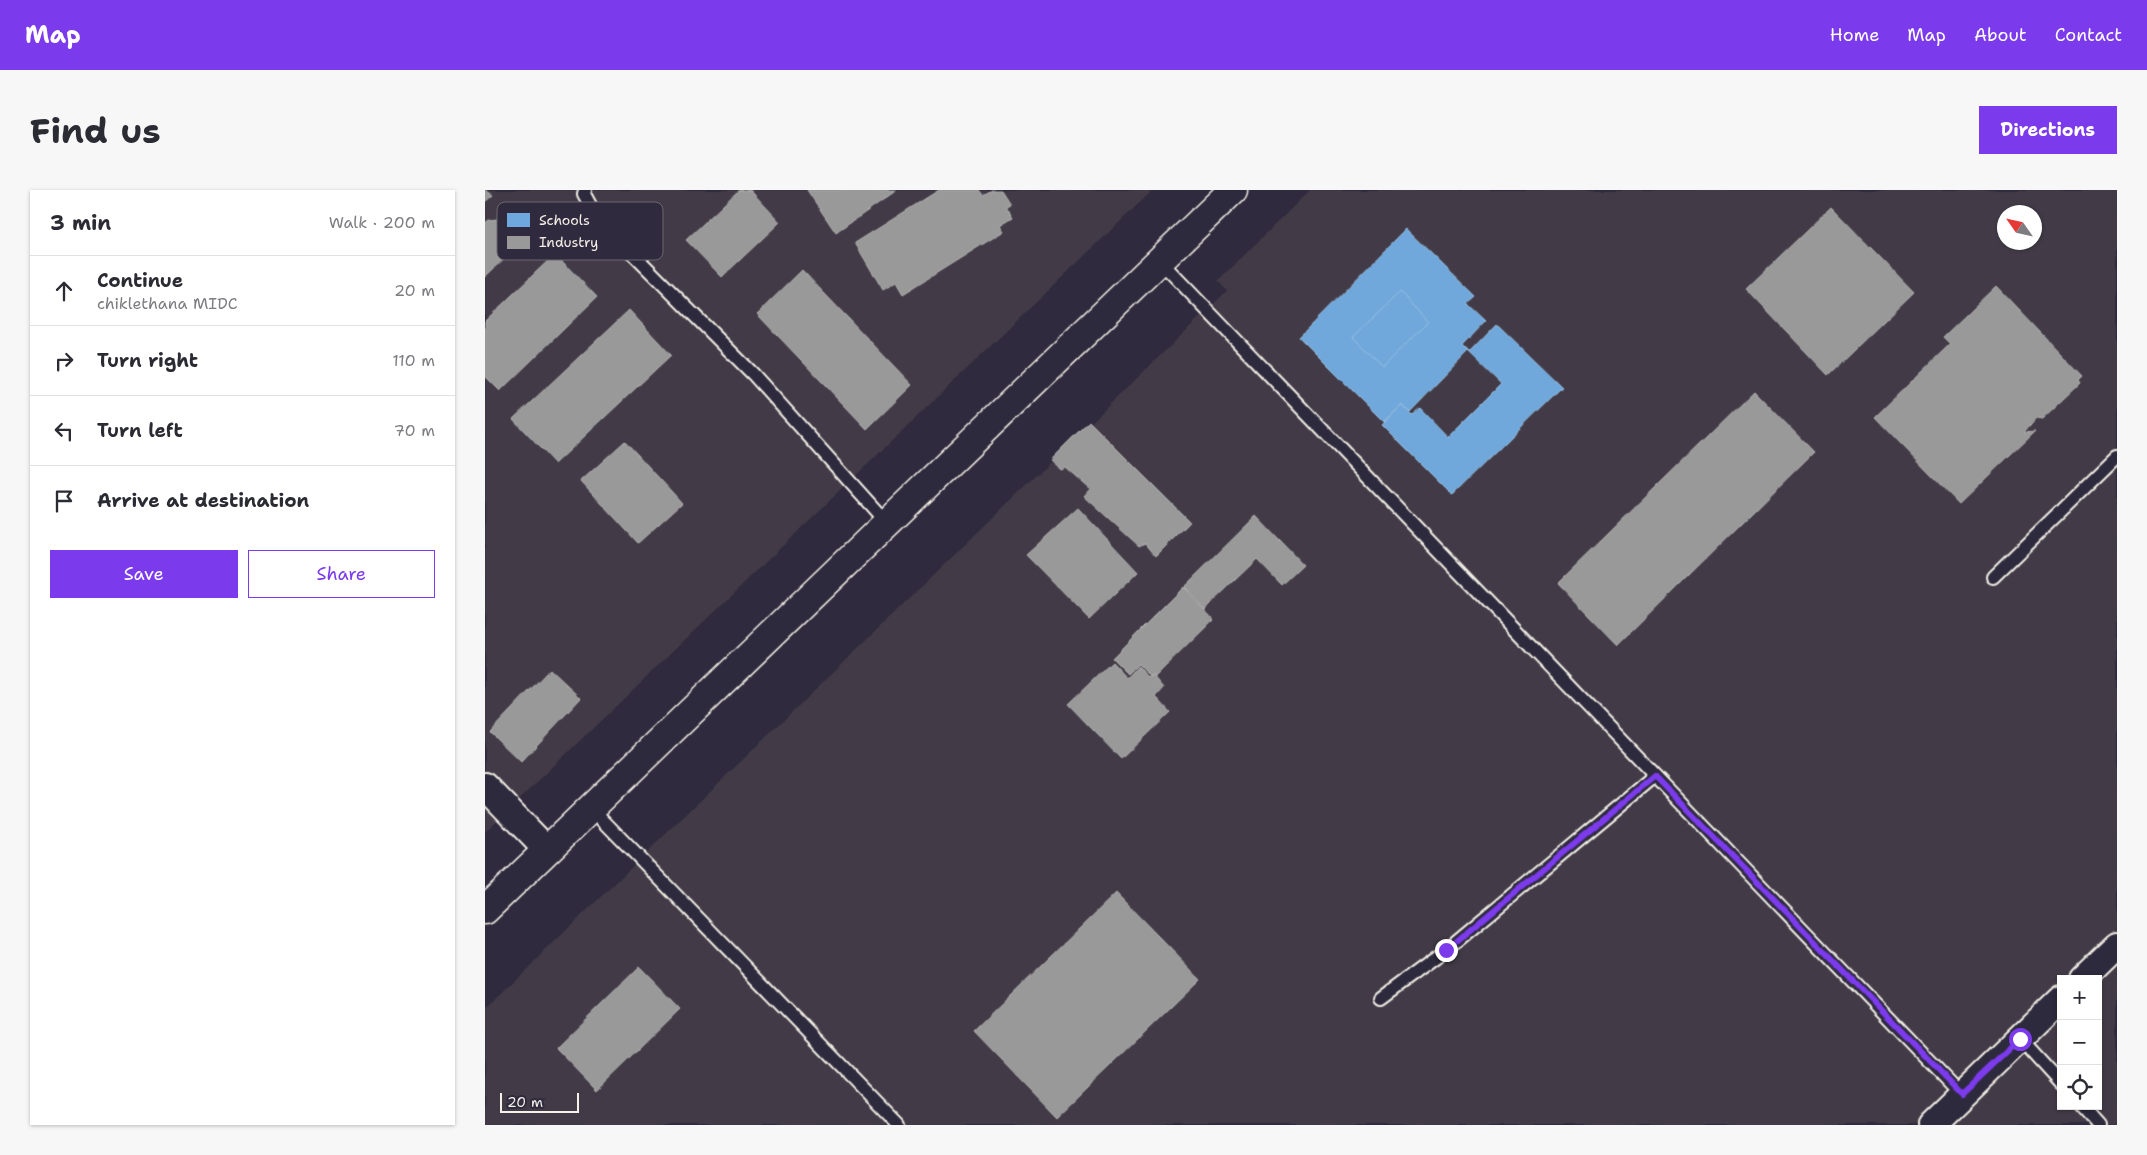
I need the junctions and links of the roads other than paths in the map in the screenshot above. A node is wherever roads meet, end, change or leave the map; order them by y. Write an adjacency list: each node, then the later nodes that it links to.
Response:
1 (585, 190): 3 (lane)
2 (1233, 190): 5 (street)
3 (588, 202)
4 (639, 260): 7 (lane)
5 (1160, 260): 7 (street); 9 (lane)
6 (2117, 456): 8 (lane)
7 (886, 522): 11 (street)
8 (1993, 577)
9 (1655, 776): 16 (lane); 20 (lane)
10 (485, 786): 12 (street)
11 (591, 808): 12 (street); 22 (lane)
12 (547, 850): 13 (street)
13 (485, 910)
14 (2117, 945): 15 (street)
15 (2086, 975)
16 (1381, 998)
17 (2057, 1003): 18 (street)
18 (2020, 1039): 19 (lane); 20 (street)
19 (2057, 1080)
20 (1962, 1094): 23 (street)
21 (2085, 1110): 24 (lane)
22 (899, 1125)
23 (1931, 1125)
24 (2098, 1125)

